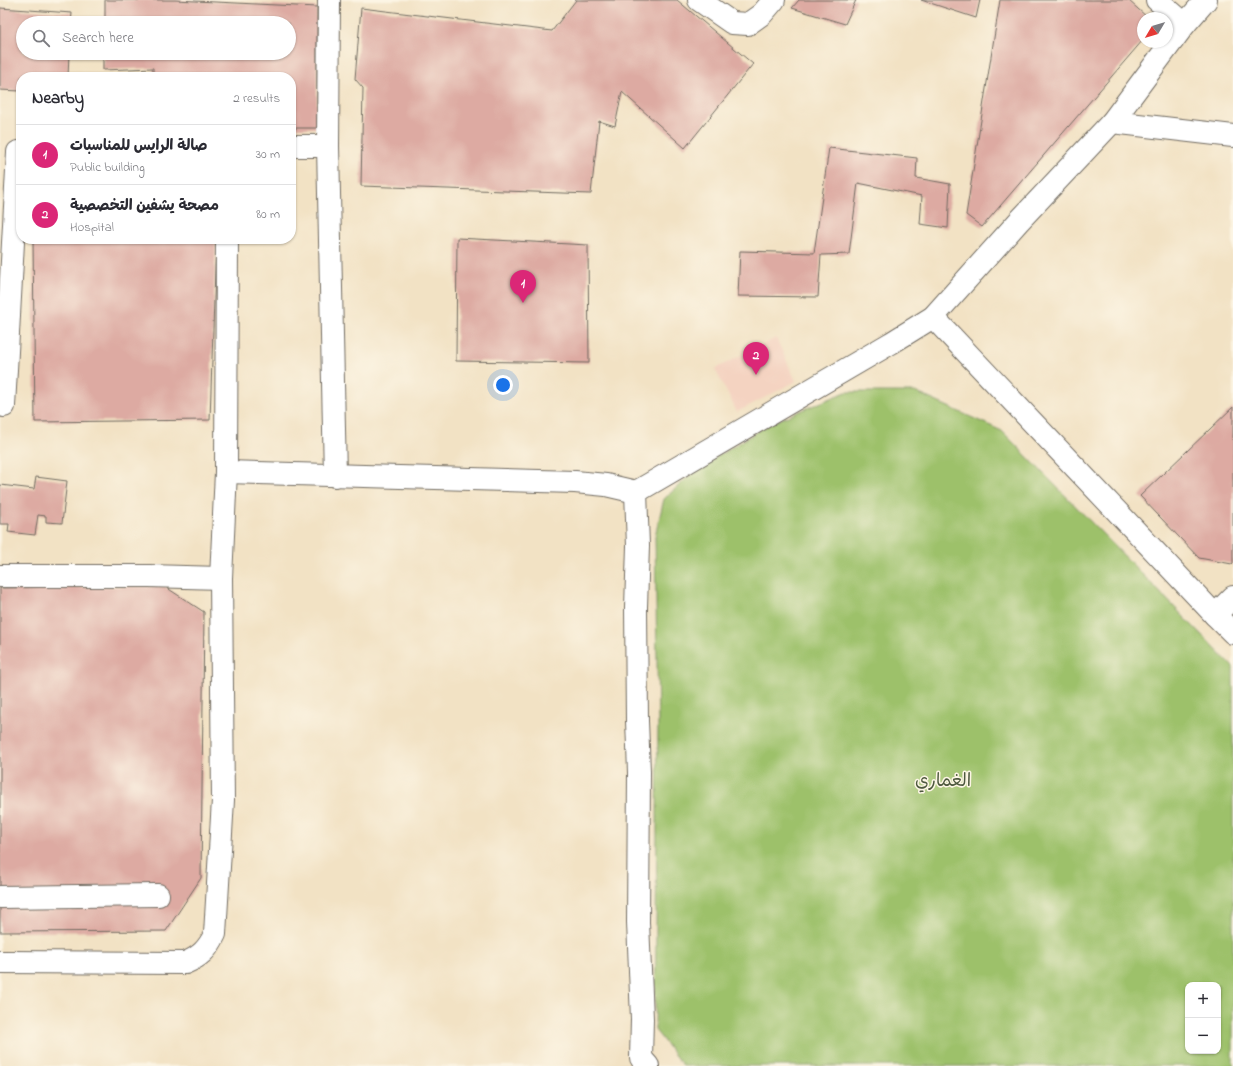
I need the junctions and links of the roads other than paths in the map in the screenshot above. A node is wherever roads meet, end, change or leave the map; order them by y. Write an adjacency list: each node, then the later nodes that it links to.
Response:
1 (329, 0): 10 (street)
2 (699, 0): 3 (street)
3 (774, 0)
4 (1158, 0): 6 (street)
5 (1206, 0): 6 (street)
6 (1185, 24): 7 (street)
7 (1112, 122): 8 (street); 13 (street)
8 (1233, 136)
9 (296, 146): 10 (street)
10 (328, 146): 16 (street)
11 (13, 152): 14 (street)
12 (227, 244): 15 (street)
13 (933, 317): 17 (street); 21 (street)
14 (4, 406)
15 (226, 472): 16 (street); 19 (street)
16 (335, 476): 17 (street)
17 (636, 492): 26 (street)
18 (0, 576): 19 (street)
19 (221, 578): 25 (street)
20 (1233, 597): 21 (street)
21 (1215, 615): 22 (street)
22 (1233, 633)
23 (158, 895): 24 (street)
24 (0, 897)
25 (0, 962)
26 (648, 1066)

